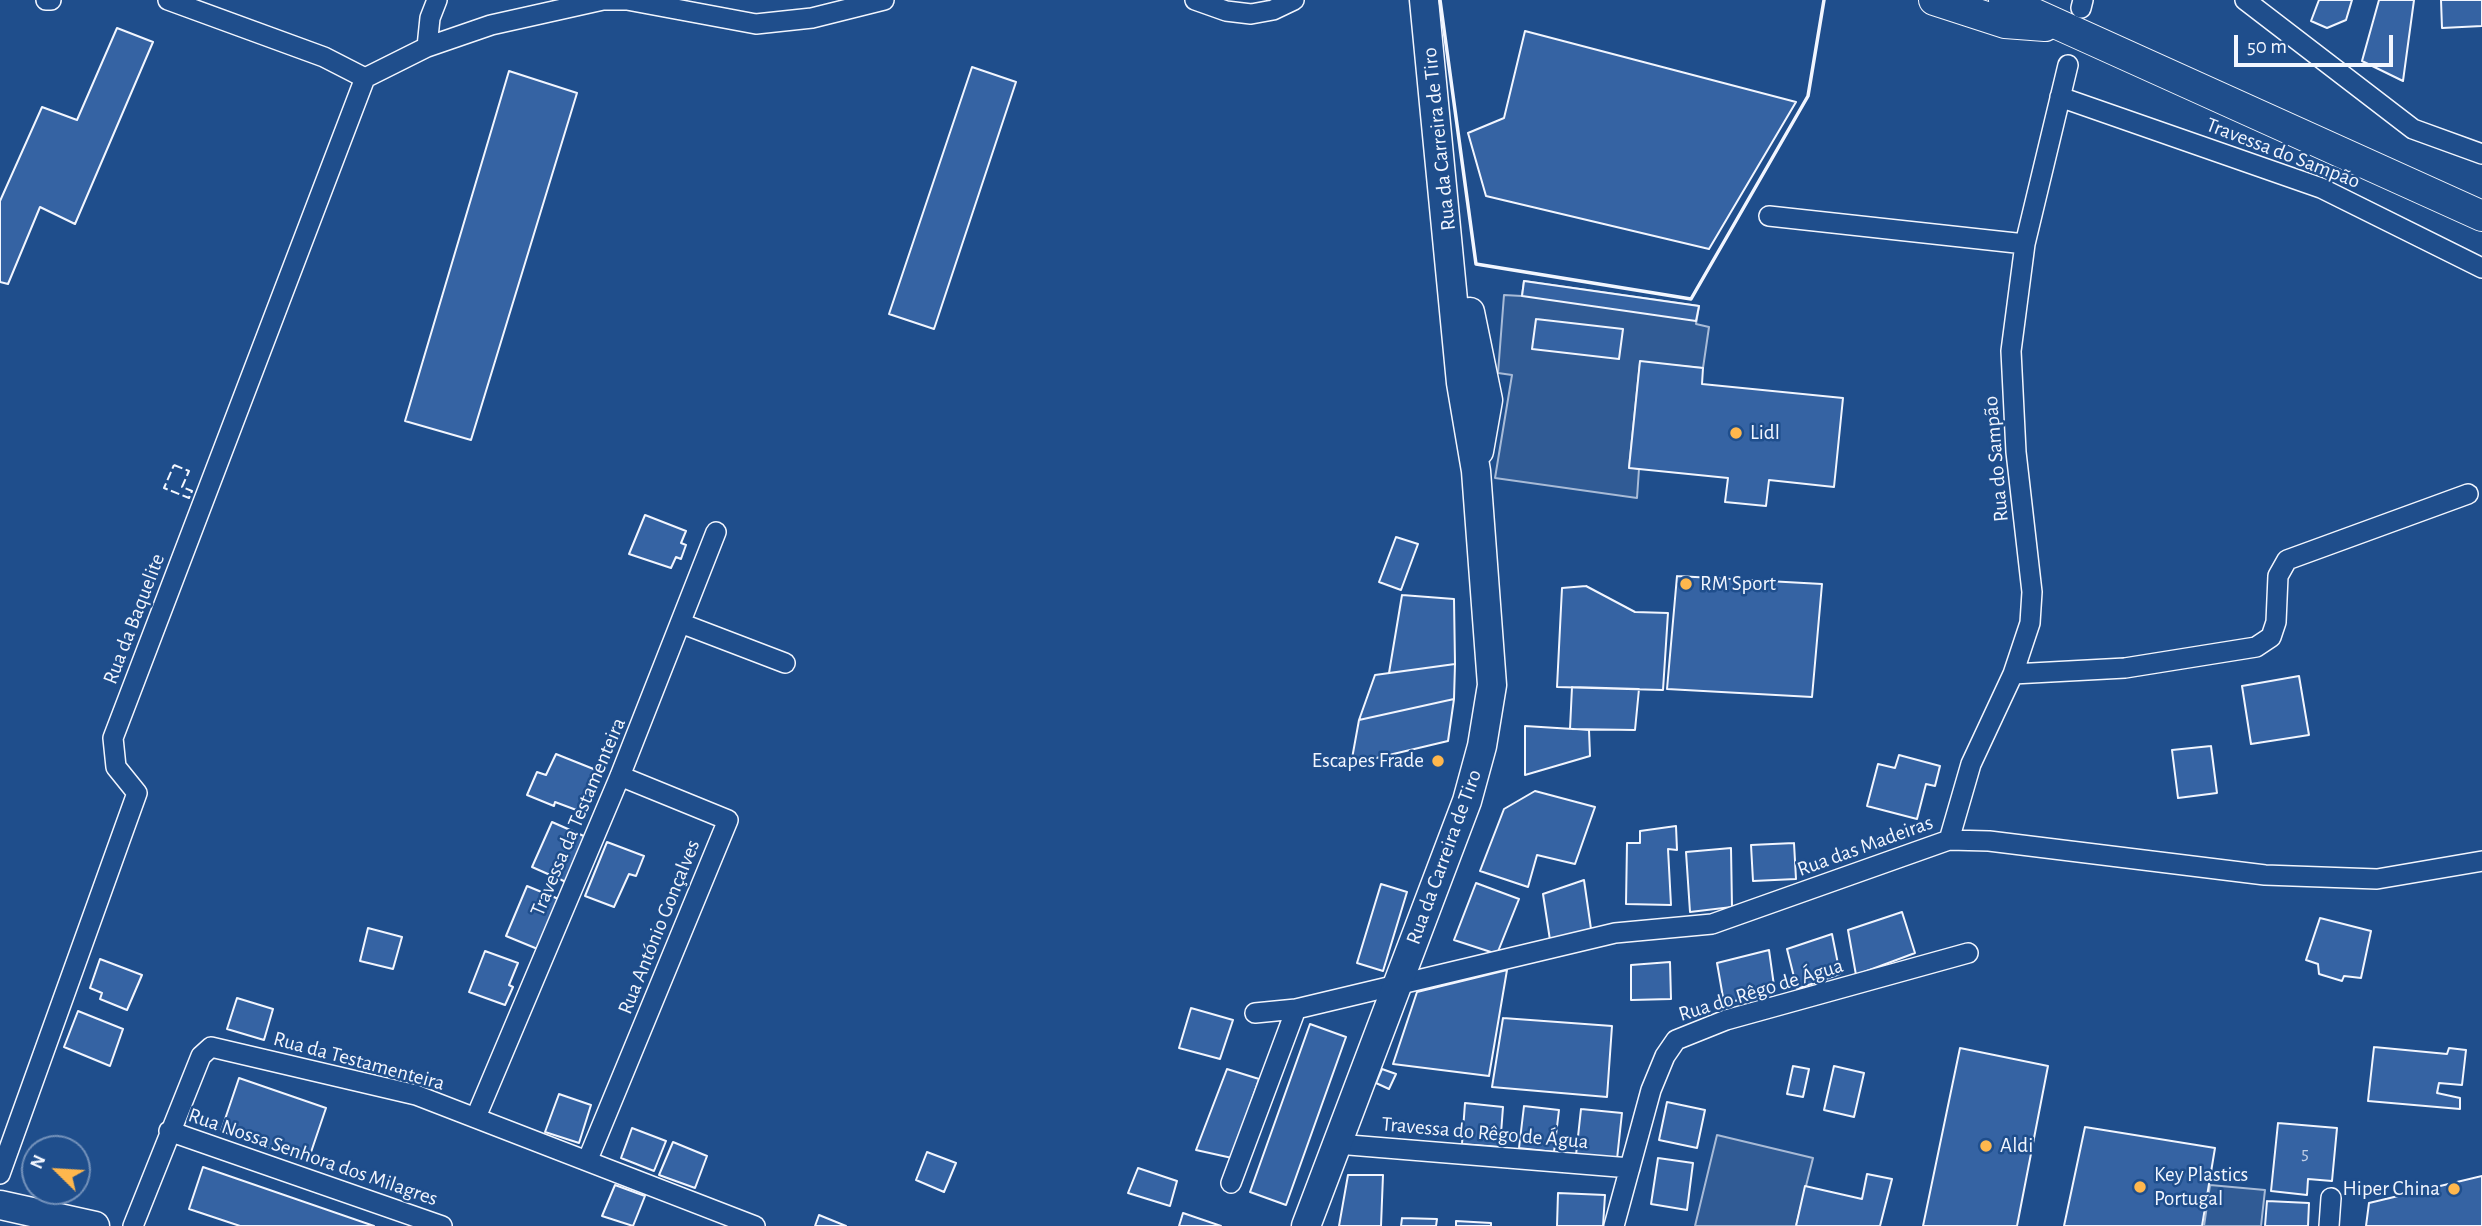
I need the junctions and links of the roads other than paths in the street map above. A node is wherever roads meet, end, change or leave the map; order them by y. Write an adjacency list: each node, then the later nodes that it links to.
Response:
1 (168, 0): 14 (street)
2 (436, 0): 12 (street)
3 (604, 0): 4 (street); 12 (street)
4 (884, 0)
5 (1195, 0): 6 (street)
6 (1294, 0)
7 (1424, 0): 21 (main road, Rua da Carreira de Tiro)
8 (1934, 0): 11 (main road)
9 (2004, 0): 11 (main road)
10 (2245, 0): 16 (street)
11 (2076, 12): 18 (main road)
12 (427, 47): 14 (street)
13 (2068, 65): 15 (street, Rua do Sampão)
14 (365, 78): 42 (street, Rua da Baquelite)
15 (2060, 97): 19 (street, Rua do Sampão); 20 (street, Travessa do Sampão)
16 (2482, 154)
17 (1769, 216): 19 (street)
18 (2482, 216)
19 (2025, 244): 29 (street, Rua do Sampão)
20 (2482, 268)
21 (1453, 277): 22 (main road, Rua da Carreira de Tiro); 23 (main road, Rua da Carreira de Tiro)
22 (1461, 383): 23 (main road); 24 (main road, Rua da Carreira de Tiro)
23 (1488, 400): 24 (main road, Rua da Carreira de Tiro)
24 (1476, 471): 34 (main road, Rua da Carreira de Tiro)
25 (2468, 494): 29 (street)
26 (716, 533): 27 (street, Travessa da Testamenteira)
27 (683, 624): 28 (street); 30 (street, Travessa da Testamenteira)
28 (785, 663)
29 (2013, 674): 31 (street, Rua do Sampão)
30 (620, 776): 37 (street, Travessa da Testamenteira); 40 (street, Rua António Gonçalves)
31 (1949, 840): 32 (street, Rua das Madeiras); 34 (street, Rua das Madeiras)
32 (2482, 860)
33 (1968, 953): 41 (street, Rua do Rêgo de Água)
34 (1397, 985): 35 (street, Rua das Madeiras); 39 (main road, Rua da Carreira de Tiro)
35 (1296, 1009): 36 (street, Rua das Madeiras); 43 (street)
36 (1255, 1013)
37 (476, 1117): 38 (street, Rua da Testamenteira); 40 (street, Rua da Testamenteira)
38 (169, 1131): 47 (street, Rua da Testamenteira); 48 (street, Rua Nossa Senhora dos Milagres)
39 (1337, 1144): 41 (street, Travessa do Rêgo de Água); 50 (main road, Rua da Carreira de Tiro)
40 (587, 1159): 49 (street, Rua da Testamenteira)
41 (1630, 1168): 51 (street, Rua do Rêgo de Água)
42 (0, 1174)
43 (1231, 1183)
44 (2331, 1198): 52 (street)
45 (0, 1205): 46 (main road)
46 (95, 1226)
47 (133, 1226)
48 (442, 1226)
49 (755, 1226)
50 (1306, 1226)
51 (1614, 1226)
52 (2329, 1226)

